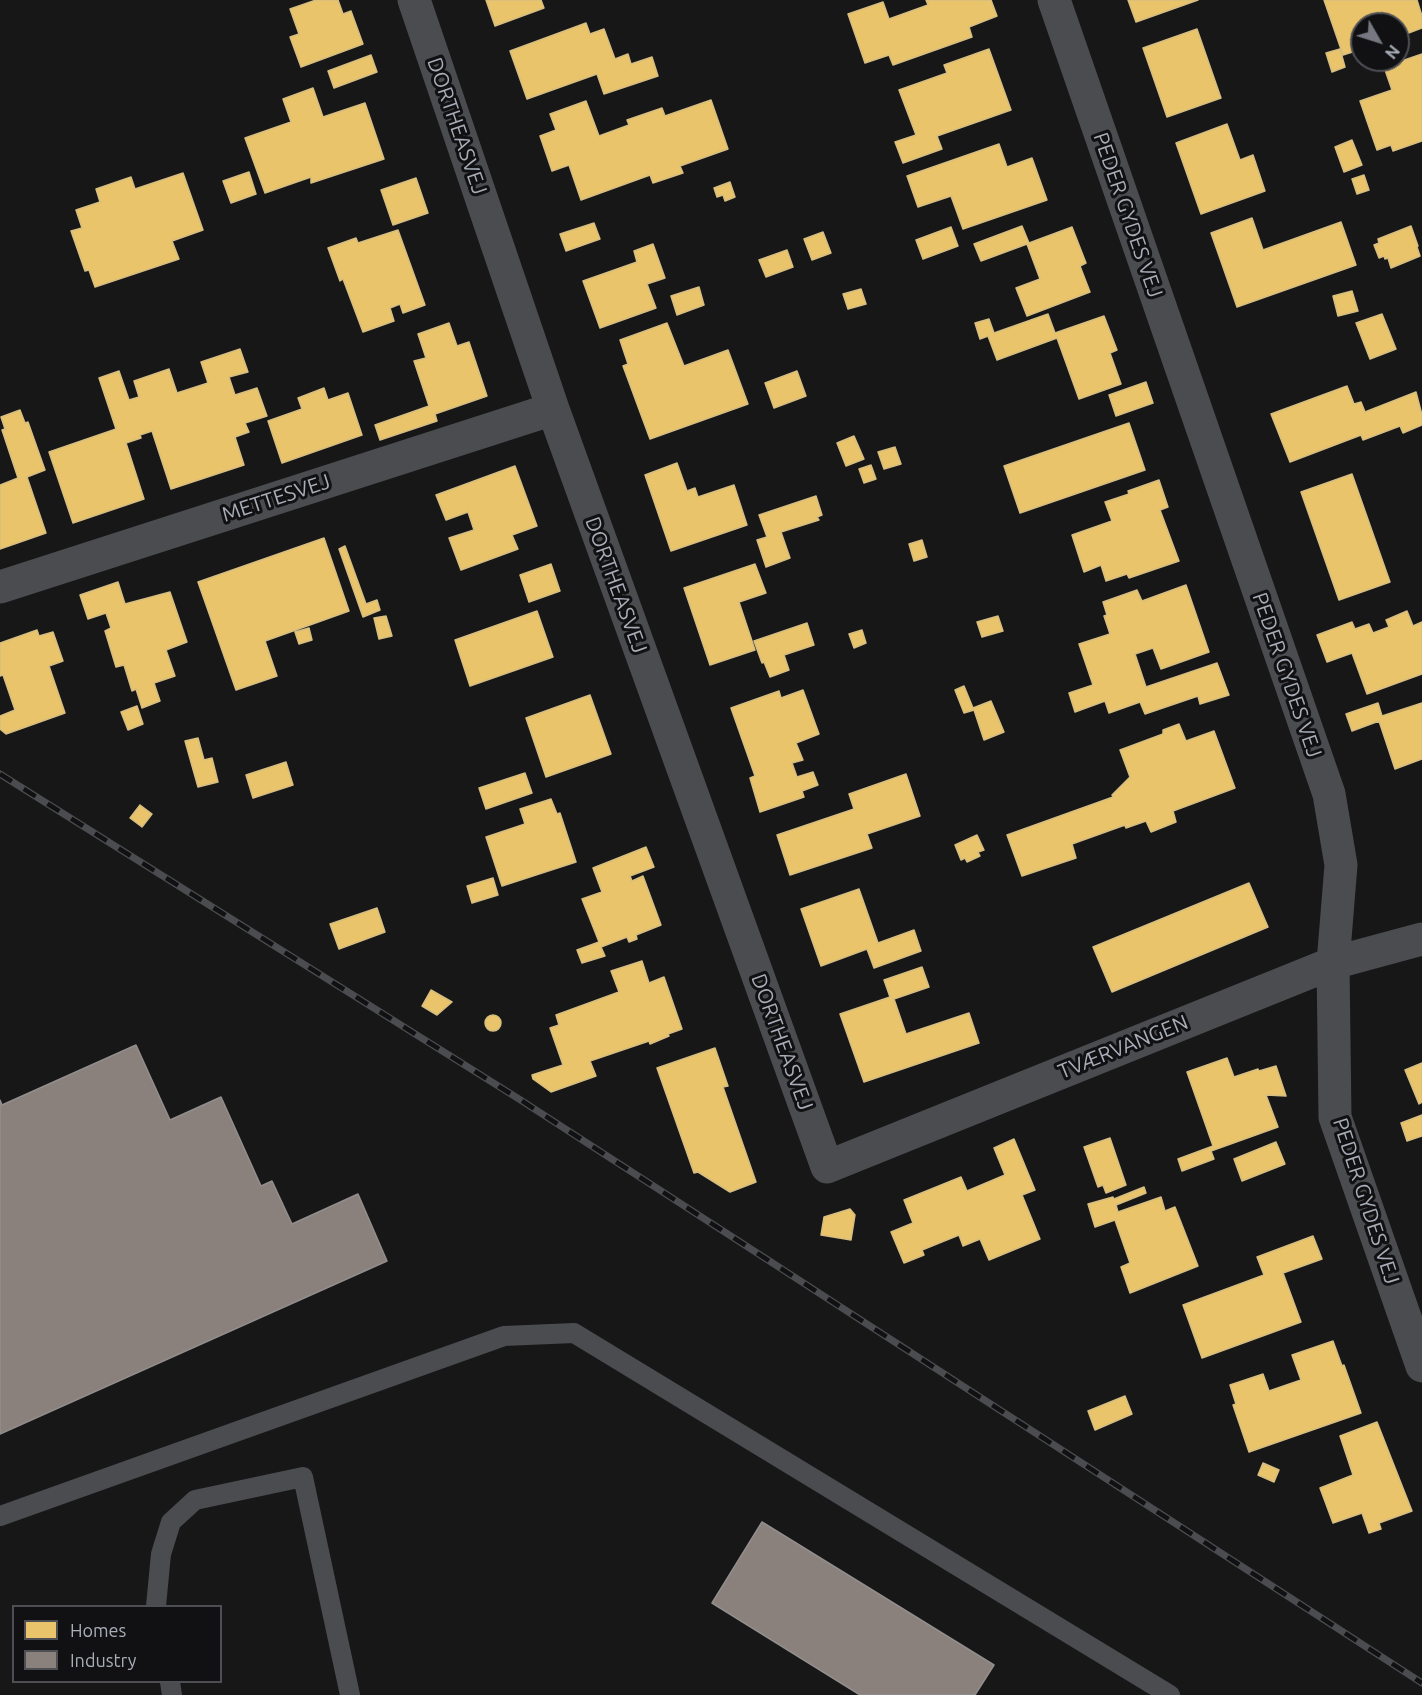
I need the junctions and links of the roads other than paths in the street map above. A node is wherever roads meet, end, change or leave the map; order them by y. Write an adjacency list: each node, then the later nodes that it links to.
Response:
1 (414, 0): 3 (street, DORTHEASVEJ)
2 (1054, 0): 6 (street, PEDER GYDES VEJ)
3 (553, 409): 4 (street, METTESVEJ); 7 (street, DORTHEASVEJ)
4 (0, 587)
5 (1422, 939): 6 (street, TVÆRVANGEN)
6 (1333, 963): 7 (street, TVÆRVANGEN); 8 (street, PEDER GYDES VEJ)
7 (827, 1167)
8 (1422, 1366)
9 (0, 1516): 12 (lane)
10 (156, 1605): 11 (lane)
11 (350, 1695)
12 (1170, 1695)

